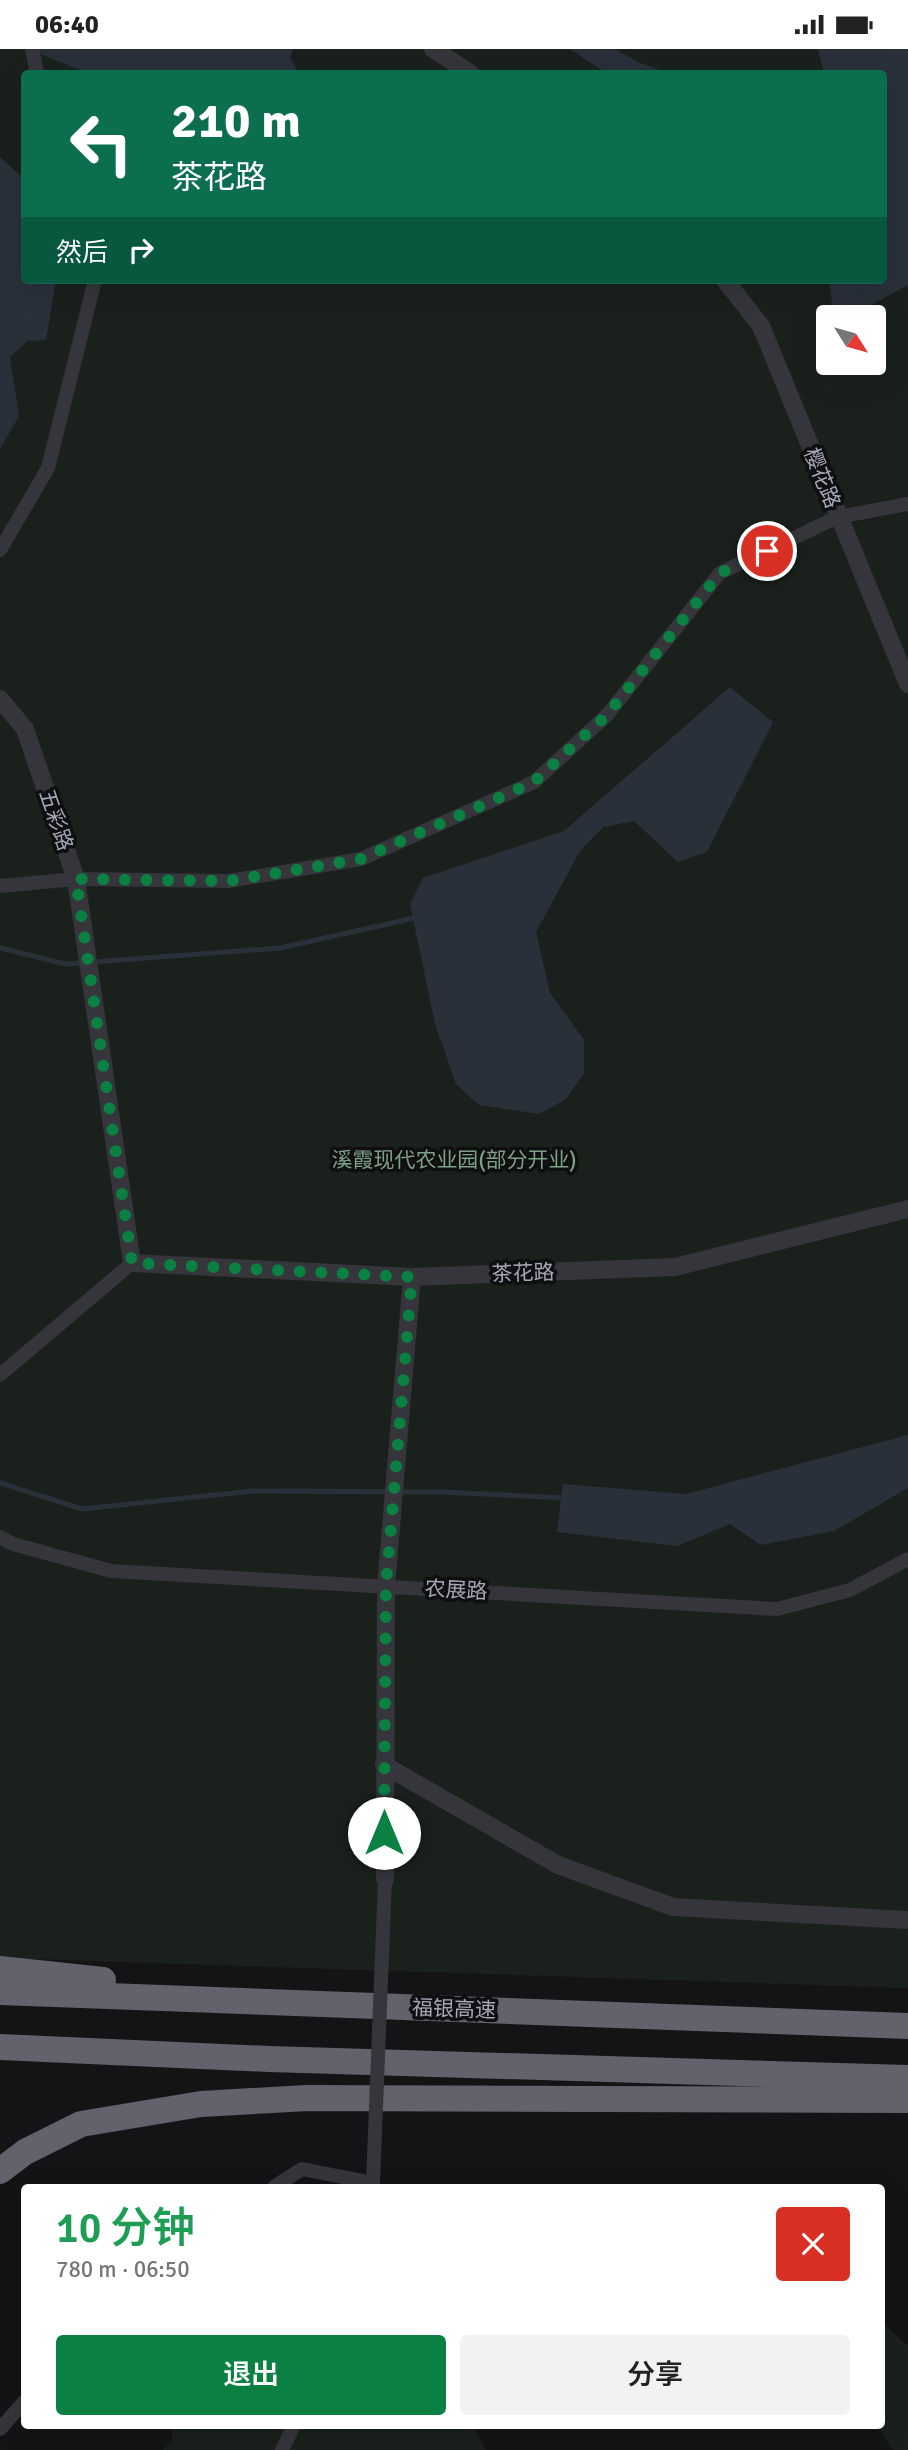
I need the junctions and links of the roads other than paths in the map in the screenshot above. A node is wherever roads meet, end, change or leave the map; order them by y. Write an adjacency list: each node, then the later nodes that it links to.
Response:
1 (32, 49): 3 (street)
2 (433, 49): 4 (street)
3 (36, 70)
4 (465, 70)
5 (94, 284): 9 (street)
6 (728, 284): 8 (street, 樱花路)
7 (908, 504): 8 (street)
8 (838, 517): 10 (street, 樱花路); 12 (street)
9 (0, 550)
10 (908, 684)
11 (0, 699): 12 (street, 五彩路)
12 (76, 879): 13 (street); 15 (street, 五彩路)
13 (0, 885)
14 (908, 1209): 16 (street, 茶花路)
15 (132, 1263): 16 (street, 茶花路); 17 (street)
16 (412, 1277): 20 (street)
17 (0, 1375)
18 (0, 1537): 20 (street, 农展路)
19 (908, 1559): 20 (street, 农展路)
20 (386, 1586): 21 (street)
21 (384, 1765): 22 (street); 23 (street)
22 (385, 1879): 34 (street, bridge)
23 (908, 1920)
24 (0, 1969): 26 (highway)
25 (0, 1992): 26 (highway, 福银高速)
26 (335, 2004): 27 (highway, 福银高速)
27 (908, 2026)
28 (0, 2046): 29 (highway)
29 (908, 2078)
30 (908, 2101): 31 (highway)
31 (0, 2171)
32 (279, 2184): 33 (street)
33 (368, 2184)
34 (372, 2184)
35 (21, 2405): 36 (street)
36 (0, 2429)
37 (292, 2429): 38 (street)
38 (282, 2450)

